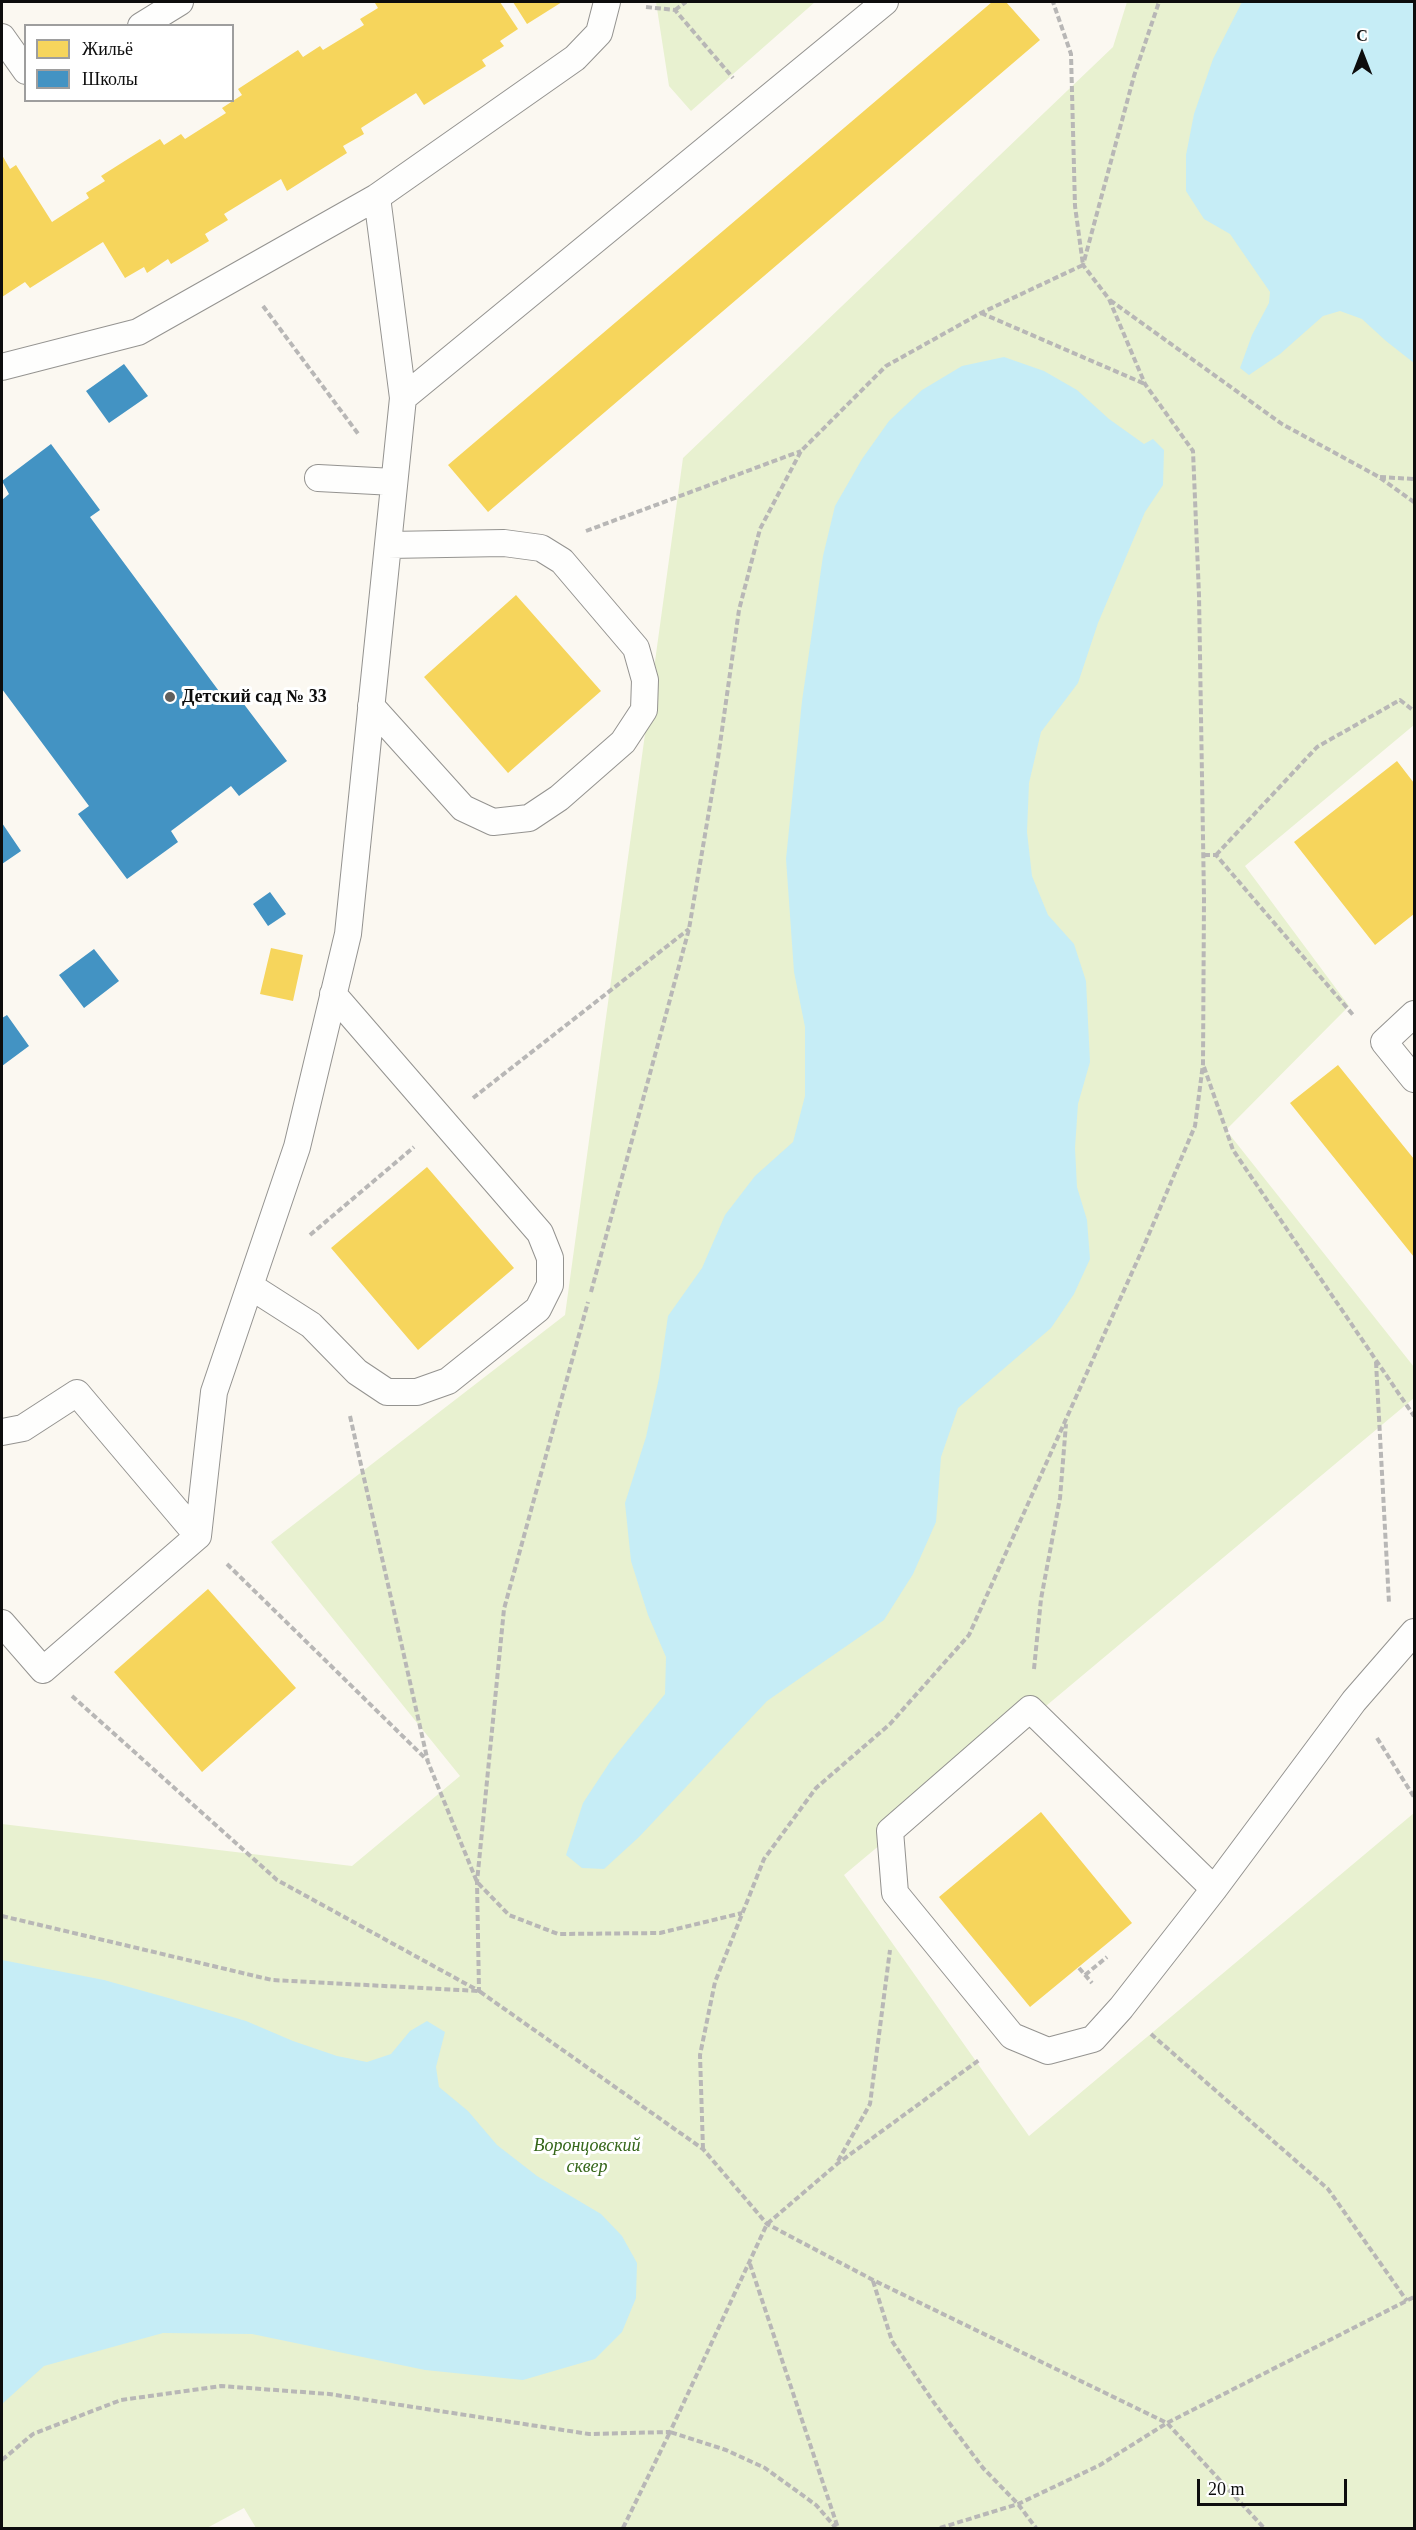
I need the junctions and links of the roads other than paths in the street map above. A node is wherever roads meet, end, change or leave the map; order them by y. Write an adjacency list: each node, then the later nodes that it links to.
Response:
1 (180, 2): 4 (lane)
2 (607, 2): 7 (lane)
3 (885, 2): 9 (lane)
4 (144, 24)
5 (2, 37): 6 (lane)
6 (24, 68)
7 (376, 196): 8 (lane); 9 (lane)
8 (2, 367)
9 (403, 398): 11 (lane)
10 (318, 478): 11 (lane)
11 (394, 482): 12 (lane)
12 (387, 545): 13 (lane); 13 (lane)
13 (371, 706): 14 (lane)
14 (333, 994): 17 (lane); 17 (lane)
15 (1414, 1014): 16 (lane)
16 (1414, 1079)
17 (250, 1286): 19 (lane)
18 (2, 1432): 19 (lane)
19 (198, 1536): 20 (lane)
20 (2, 1623)
21 (1414, 1632): 22 (lane)
22 (1214, 1888): 22 (lane)

